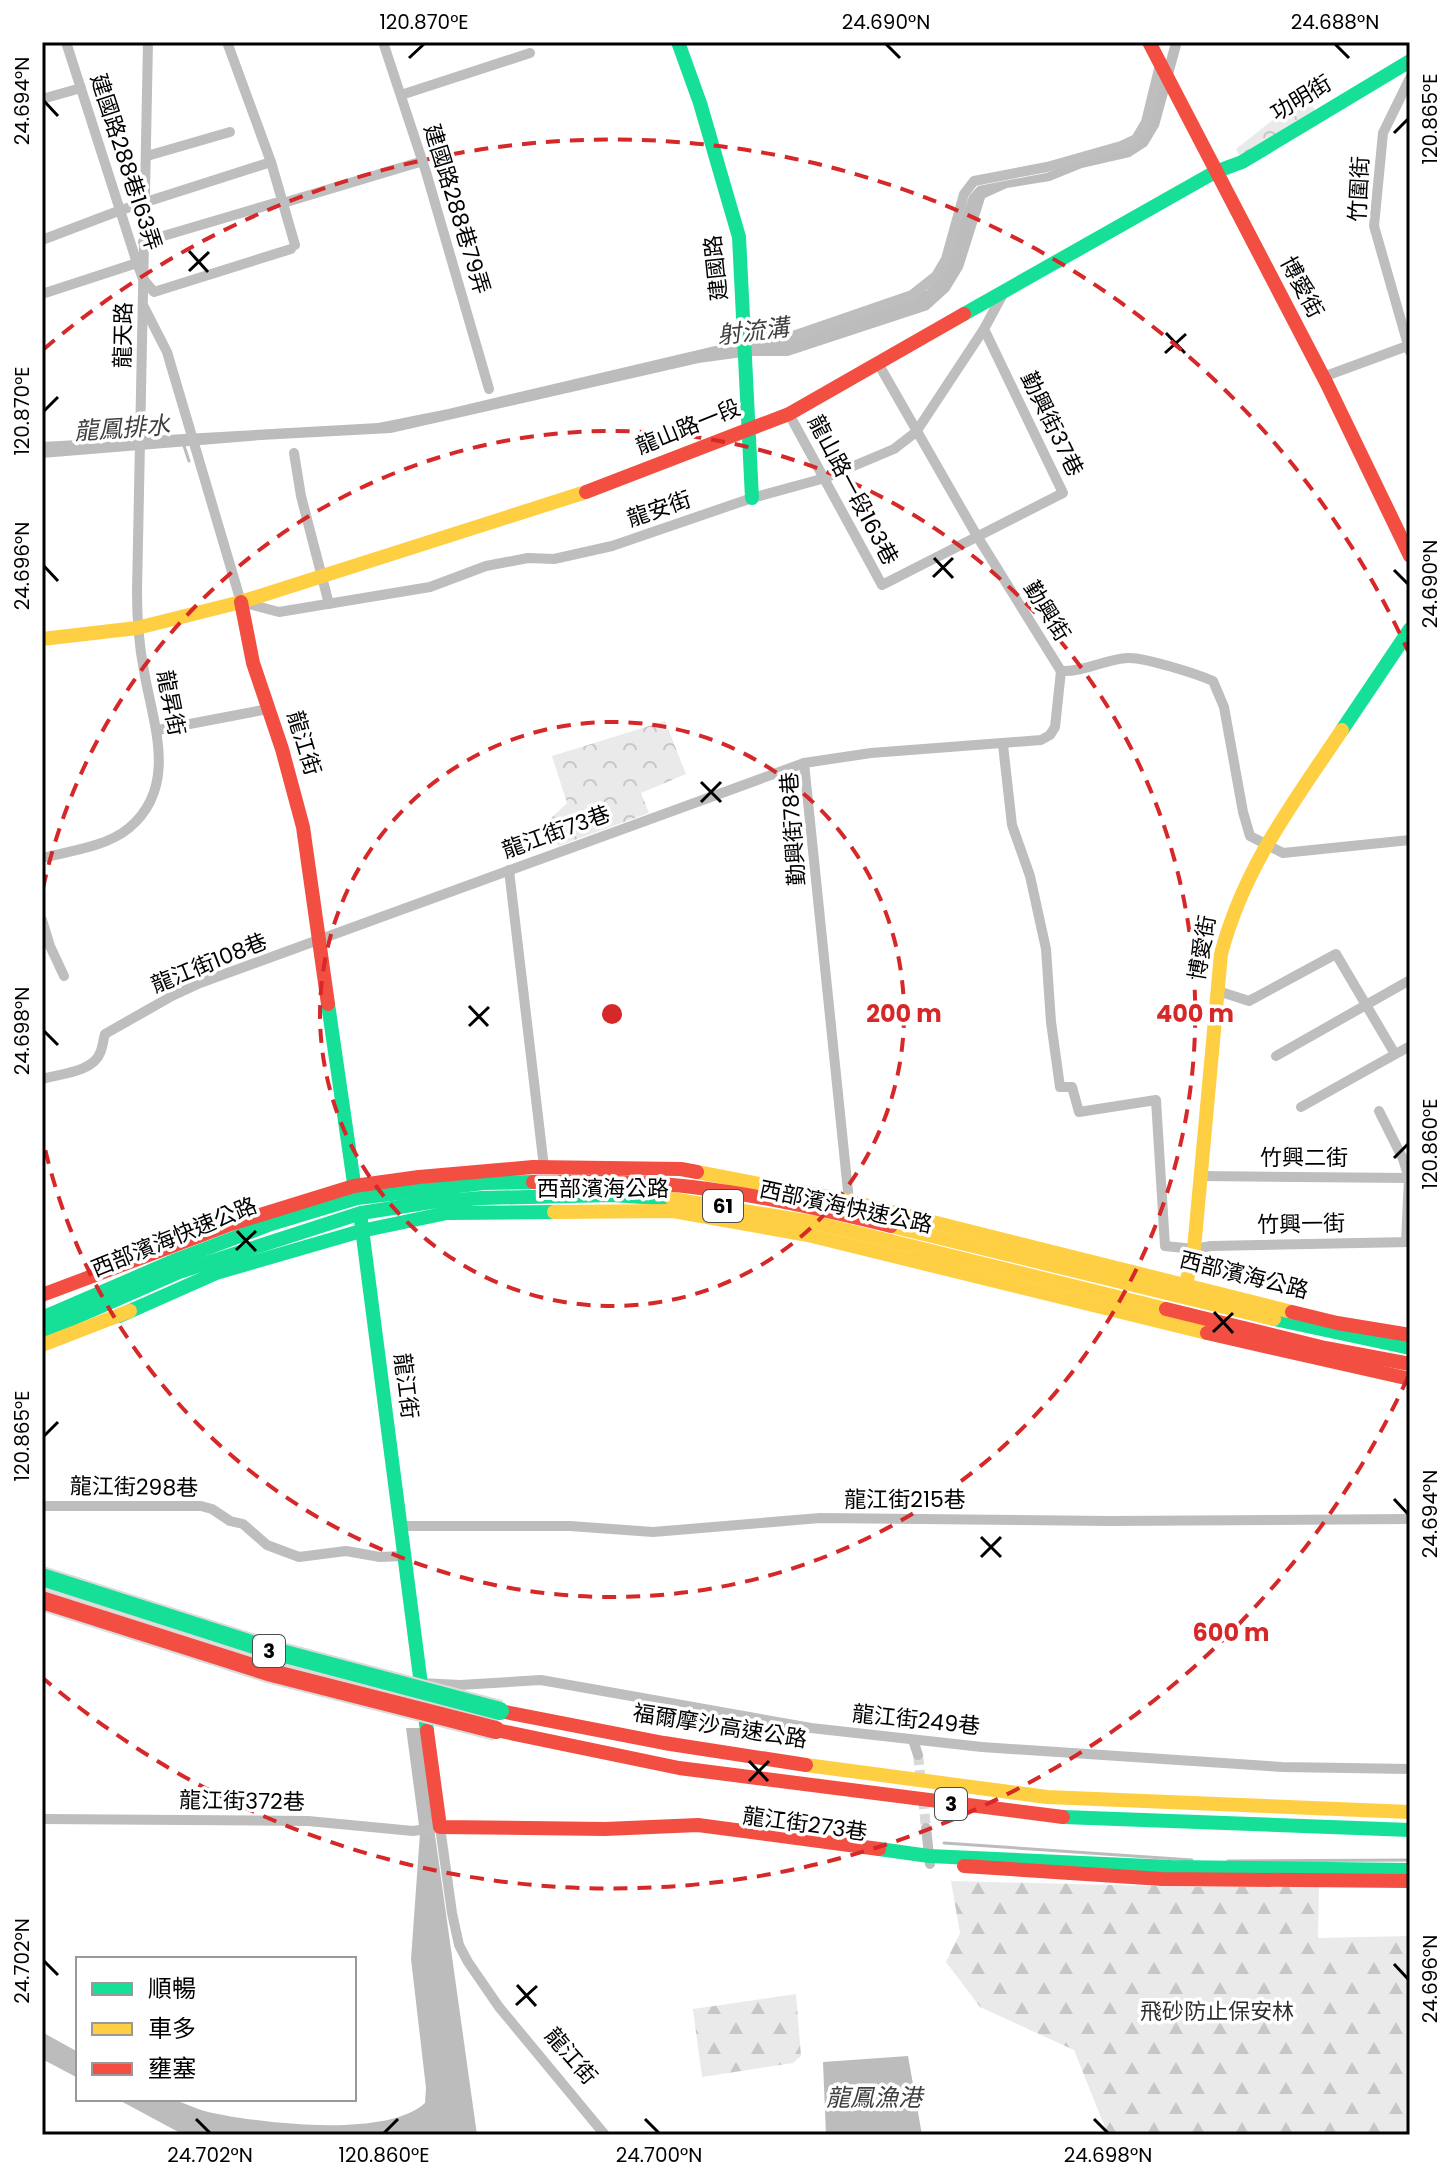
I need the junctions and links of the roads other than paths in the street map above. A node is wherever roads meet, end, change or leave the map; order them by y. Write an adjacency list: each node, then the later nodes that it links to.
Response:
1 (66, 42): 11 (street, 建國路288巷163弄)
2 (148, 42): 15 (street, 龍天路)
3 (227, 42): 17 (street)
4 (383, 42): 12 (street, 建國路288巷79弄)
5 (678, 42): 30 (main road, 建國路)
6 (1149, 42): 9 (main road, 博愛街)
7 (530, 53): 12 (street)
8 (1410, 61): 18 (main road, 功明街)
9 (1165, 73): 18 (main road, 博愛街); 30 (street)
10 (1410, 78): 31 (street, 竹圍街)
11 (81, 88): 13 (street); 21 (street, 建國路288巷163弄)
12 (401, 95): 16 (street, 建國路288巷79弄)
13 (42, 99)
14 (230, 132): 15 (street)
15 (147, 156): 19 (street, 龍天路)
16 (423, 161): 20 (street); 34 (street, 建國路288巷79弄)
17 (271, 162): 19 (street); 20 (street)
18 (1215, 172): 26 (main road, 龍山路一段); 33 (main road, 博愛街)
19 (145, 203): 21 (street); 23 (street, 龍天路)
20 (279, 203): 23 (street); 25 (street, 建國路288巷163弄)
21 (121, 210): 22 (street); 24 (street, 建國路288巷163弄)
22 (42, 240)
23 (143, 242): 25 (street, 龍天路)
24 (137, 263): 25 (street, 建國路288巷163弄); 27 (street)
25 (143, 279): 28 (street, 龍天路)
26 (1005, 290): 29 (street, 龍安街); 32 (main road, 龍山路一段)
27 (42, 294)
28 (144, 307): 44 (street); 46 (street, 龍天路)
29 (984, 329): 37 (street, 龍安街); 41 (street, 勤興街37巷)
30 (746, 345): 36 (main road, 建國路)
31 (1409, 347): 33 (street)
32 (879, 365): 35 (main road, 龍山路一段); 37 (street, 勤興街)
33 (1323, 377): 42 (main road, 博愛街)
34 (489, 389)
35 (789, 414): 36 (main road, 龍山路一段); 39 (street, 龍山路一段163巷)
36 (750, 428): 40 (main road, 建國路); 43 (main road, 龍山路一段)
37 (916, 432): 39 (street, 龍安街); 41 (street, 勤興街)
38 (294, 453): 43 (street)
39 (825, 478): 40 (street, 龍安街); 41 (street, 龍山路一段163巷)
40 (752, 498): 45 (street, 龍安街)
41 (977, 536): 49 (street, 勤興街)
42 (1410, 556)
43 (321, 576): 44 (main road, 龍山路一段); 45 (street)
44 (241, 602): 45 (street, 龍安街); 46 (main road, 龍山路一段); 50 (main road, 龍江街)
45 (329, 604)
46 (137, 628): 48 (main road, 龍山路一段); 51 (street, 龍昇街)
47 (1410, 629): 55 (main road, 博愛街)
48 (42, 639)
49 (1061, 671): 52 (street, 勤興街78巷); 55 (street, 勤興街)
50 (268, 709): 51 (street); 59 (main road, 龍江街)
51 (158, 730): 56 (street, 龍昇街)
52 (1003, 745): 53 (street, 勤興街78巷); 79 (street)
53 (804, 763): 57 (street, 龍江街73巷); 75 (street, 勤興街78巷)
54 (1410, 840): 55 (street)
55 (1265, 845): 62 (main road, 博愛街)
56 (42, 858)
57 (509, 870): 59 (street, 龍江街73巷); 70 (street)
58 (42, 920): 60 (street)
59 (321, 940): 67 (street, 龍江街108巷); 76 (main road, 龍江街)
60 (64, 976)
61 (1410, 980): 63 (street)
62 (1218, 991): 63 (street); 71 (main road, 博愛街)
63 (1367, 1005): 65 (street); 66 (street)
64 (1410, 1046): 65 (street)
65 (1395, 1054): 68 (street)
66 (1276, 1056)
67 (42, 1079)
68 (1301, 1107)
69 (1379, 1111): 72 (street)
70 (544, 1167): 74 (main road, 西部濱海公路 / 61); 76 (main road, 西部濱海公路 / 61)
71 (1199, 1176): 72 (street, 竹興二街); 79 (main road, 博愛街)
72 (1409, 1178): 78 (street)
73 (693, 1187): 74 (main road); 76 (main road, 西部濱海快速公路 / 61); 84 (main road, 西部濱海快速公路 / 61)
74 (780, 1187): 75 (main road, 西部濱海公路 / 61)
75 (849, 1201): 84 (main road, 西部濱海公路 / 61)
76 (358, 1207): 77 (main road, 西部濱海快速公路 / 61); 80 (main road, 西部濱海公路 / 61); 81 (main road, 西部濱海公路 / 61); 81 (main road, 西部濱海快速公路 / 61); 82 (main road, 西部濱海公路 / 61); 95 (main road, 龍江街)
77 (817, 1223): 80 (main road); 84 (main road, 西部濱海快速公路 / 61)
78 (1408, 1242): 79 (street, 竹興一街)
79 (1194, 1249): 84 (main road, 博愛街)
80 (953, 1269): 84 (main road, 西部濱海公路 / 61)
81 (130, 1294): 83 (main road); 85 (main road, 西部濱海快速公路 / 61); 86 (main road, 西部濱海快速公路 / 61); 88 (main road); 90 (main road, 西部濱海公路 / 61)
82 (42, 1295)
83 (42, 1304)
84 (1180, 1304): 87 (main road, 西部濱海公路 / 61); 89 (main road, 西部濱海快速公路 / 61); 91 (main road, 西部濱海快速公路 / 61); 92 (main road, 西部濱海公路 / 61)
85 (42, 1318)
86 (42, 1332)
87 (1410, 1335)
88 (42, 1343)
89 (1410, 1348)
90 (42, 1352)
91 (1410, 1364)
92 (1410, 1379)
93 (42, 1506): 96 (street, 龍江街298巷)
94 (1410, 1519): 95 (street, 龍江街215巷)
95 (400, 1526): 96 (main road, 龍江街)
96 (400, 1556): 99 (main road, 龍江街)
97 (42, 1577): 103 (main road, 福爾摩沙高速公路 / 3, bridge)
98 (42, 1600): 107 (main road, 福爾摩沙高速公路 / 3, bridge)
99 (421, 1683): 100 (street, 龍江街249巷); 105 (main road, 龍江街)
100 (913, 1740): 101 (street); 102 (street, 龍江街249巷)
101 (918, 1755)
102 (1410, 1769)
103 (1410, 1812)
104 (42, 1819): 105 (street, 龍江街372巷)
105 (439, 1827): 108 (main road, 龍江街273巷); 111 (street, 龍江街)
106 (926, 1828): 108 (street)
107 (1410, 1830)
108 (930, 1860): 109 (main road); 110 (main road)
109 (1410, 1870)
110 (1410, 1881)
111 (605, 2135)

